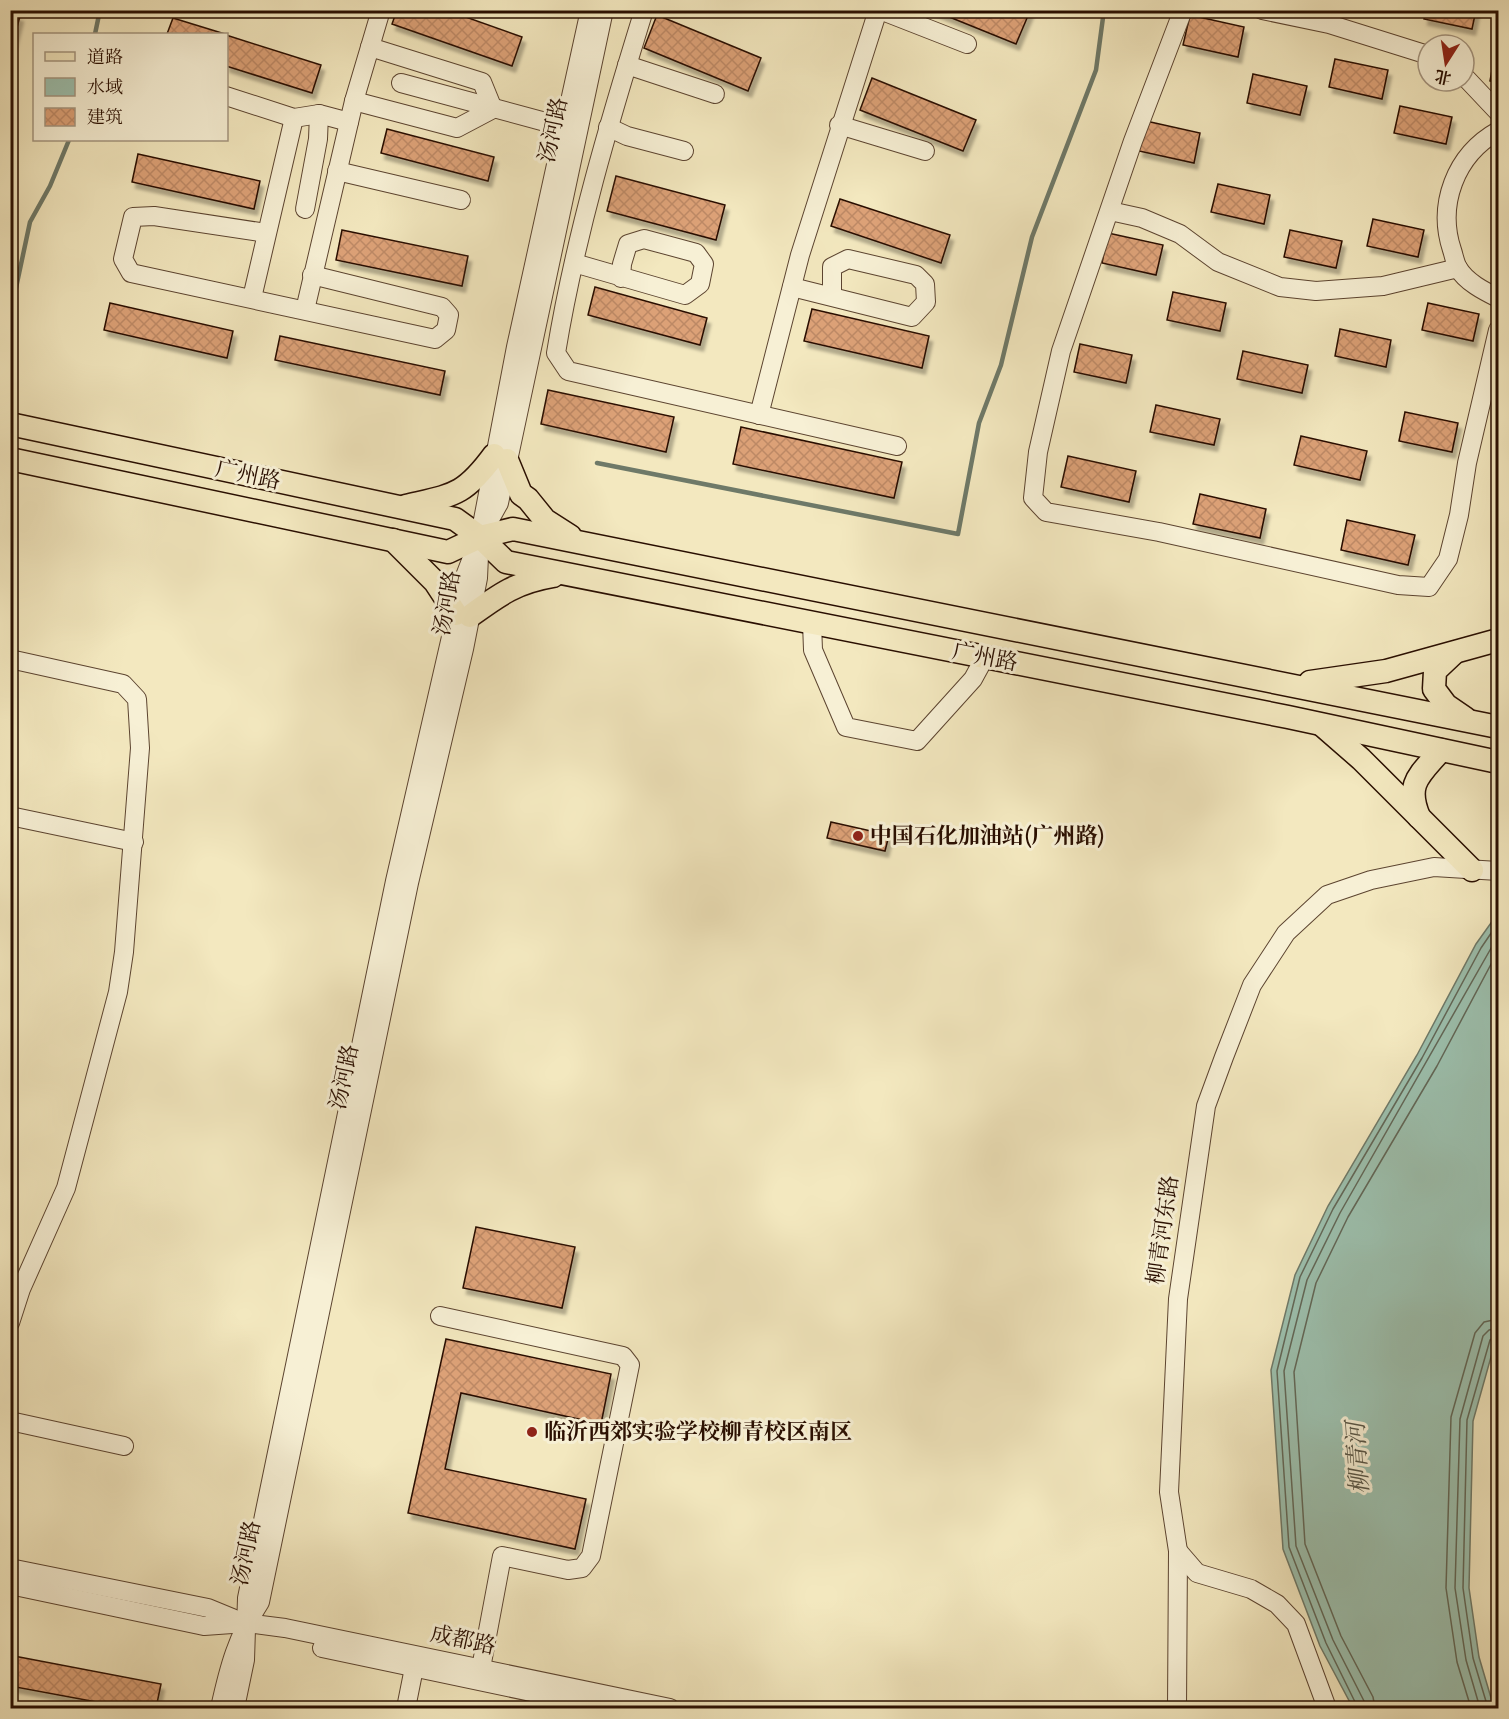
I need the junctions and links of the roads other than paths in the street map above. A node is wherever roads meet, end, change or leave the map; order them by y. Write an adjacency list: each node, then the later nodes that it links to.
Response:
1 (381, 10): 9 (street)
2 (590, 10): 23 (street, 汤河路)
3 (604, 10): 46 (street, 汤河路)
4 (644, 10): 11 (street)
5 (879, 10): 8 (street); 22 (street)
6 (1183, 10): 31 (street)
7 (1262, 10): 10 (street)
8 (967, 44)
9 (370, 47): 16 (street); 17 (street)
10 (1416, 51)
11 (627, 65): 14 (street); 24 (street)
12 (401, 83): 17 (street)
13 (1476, 89): 18 (street)
14 (716, 94)
15 (228, 97): 20 (street)
16 (354, 101): 17 (street); 21 (street)
17 (493, 109): 23 (street)
18 (1498, 112)
19 (319, 114): 20 (street); 21 (street); 30 (street)
20 (294, 118): 32 (street)
21 (349, 122): 28 (street)
22 (840, 125): 27 (street); 37 (street)
23 (564, 127): 46 (street, 汤河路)
24 (608, 127): 26 (street); 33 (street)
25 (1498, 131): 34 (street)
26 (684, 151)
27 (925, 152)
28 (337, 171): 29 (street); 35 (street)
29 (460, 200)
30 (305, 210)
31 (1110, 211): 34 (street); 42 (street)
32 (266, 233): 39 (street); 39 (street)
33 (574, 263): 36 (street); 43 (street)
34 (1458, 268): 40 (street)
35 (312, 276): 41 (street); 41 (street)
36 (621, 278)
37 (792, 287): 38 (street); 43 (street)
38 (832, 297): 38 (street)
39 (252, 298): 41 (street)
40 (1498, 298)
41 (305, 309)
42 (1498, 330)
43 (759, 415): 45 (street)
44 (10, 424): 48 (main road, 广州路)
45 (897, 446)
46 (500, 458): 48 (main road); 49 (street, 汤河路); 51 (main road)
47 (10, 459): 50 (main road, 广州路)
48 (400, 507): 49 (main road, 广州路)
49 (480, 537): 50 (main road, 广州路); 51 (main road, 广州路); 52 (main road, 广州路); 53 (street, 汤河路)
50 (393, 540): 53 (main road)
51 (578, 542): 59 (main road, 广州路)
52 (566, 573): 53 (main road); 54 (main road, 广州路)
53 (463, 615): 77 (street, 汤河路)
54 (812, 623): 57 (main road, 广州路); 57 (street)
55 (1498, 640): 56 (main road)
56 (1453, 654): 59 (main road); 60 (main road)
57 (985, 657): 61 (main road, 广州路)
58 (10, 659): 67 (street)
59 (1295, 684): 60 (main road, 广州路)
60 (1469, 721): 62 (main road, 广州路)
61 (1322, 724): 63 (main road, 广州路); 66 (main road)
62 (1498, 727)
63 (1441, 750): 64 (main road, 广州路); 66 (main road)
64 (1498, 762)
65 (10, 816): 67 (street)
66 (1419, 817): 68 (main road)
67 (134, 842): 71 (street)
68 (1472, 870): 69 (street, 柳青河东路); 74 (street, 柳青河东路)
69 (1498, 871)
70 (440, 1316): 79 (street)
71 (10, 1323)
72 (10, 1420): 73 (street)
73 (124, 1446)
74 (1178, 1551): 85 (street, 柳青河东路); 86 (street)
75 (10, 1568): 77 (street, 成都路)
76 (10, 1585): 77 (street, 成都路)
77 (246, 1623): 78 (street, 成都路); 79 (street, 成都路); 80 (street, 汤河路); 81 (street, 汤河路)
78 (414, 1668): 82 (street); 83 (street, 成都路)
79 (481, 1668): 84 (street, 成都路)
80 (220, 1708)
81 (235, 1708)
82 (406, 1708)
83 (607, 1708)
84 (670, 1708)
85 (1177, 1708)
86 (1327, 1708)

